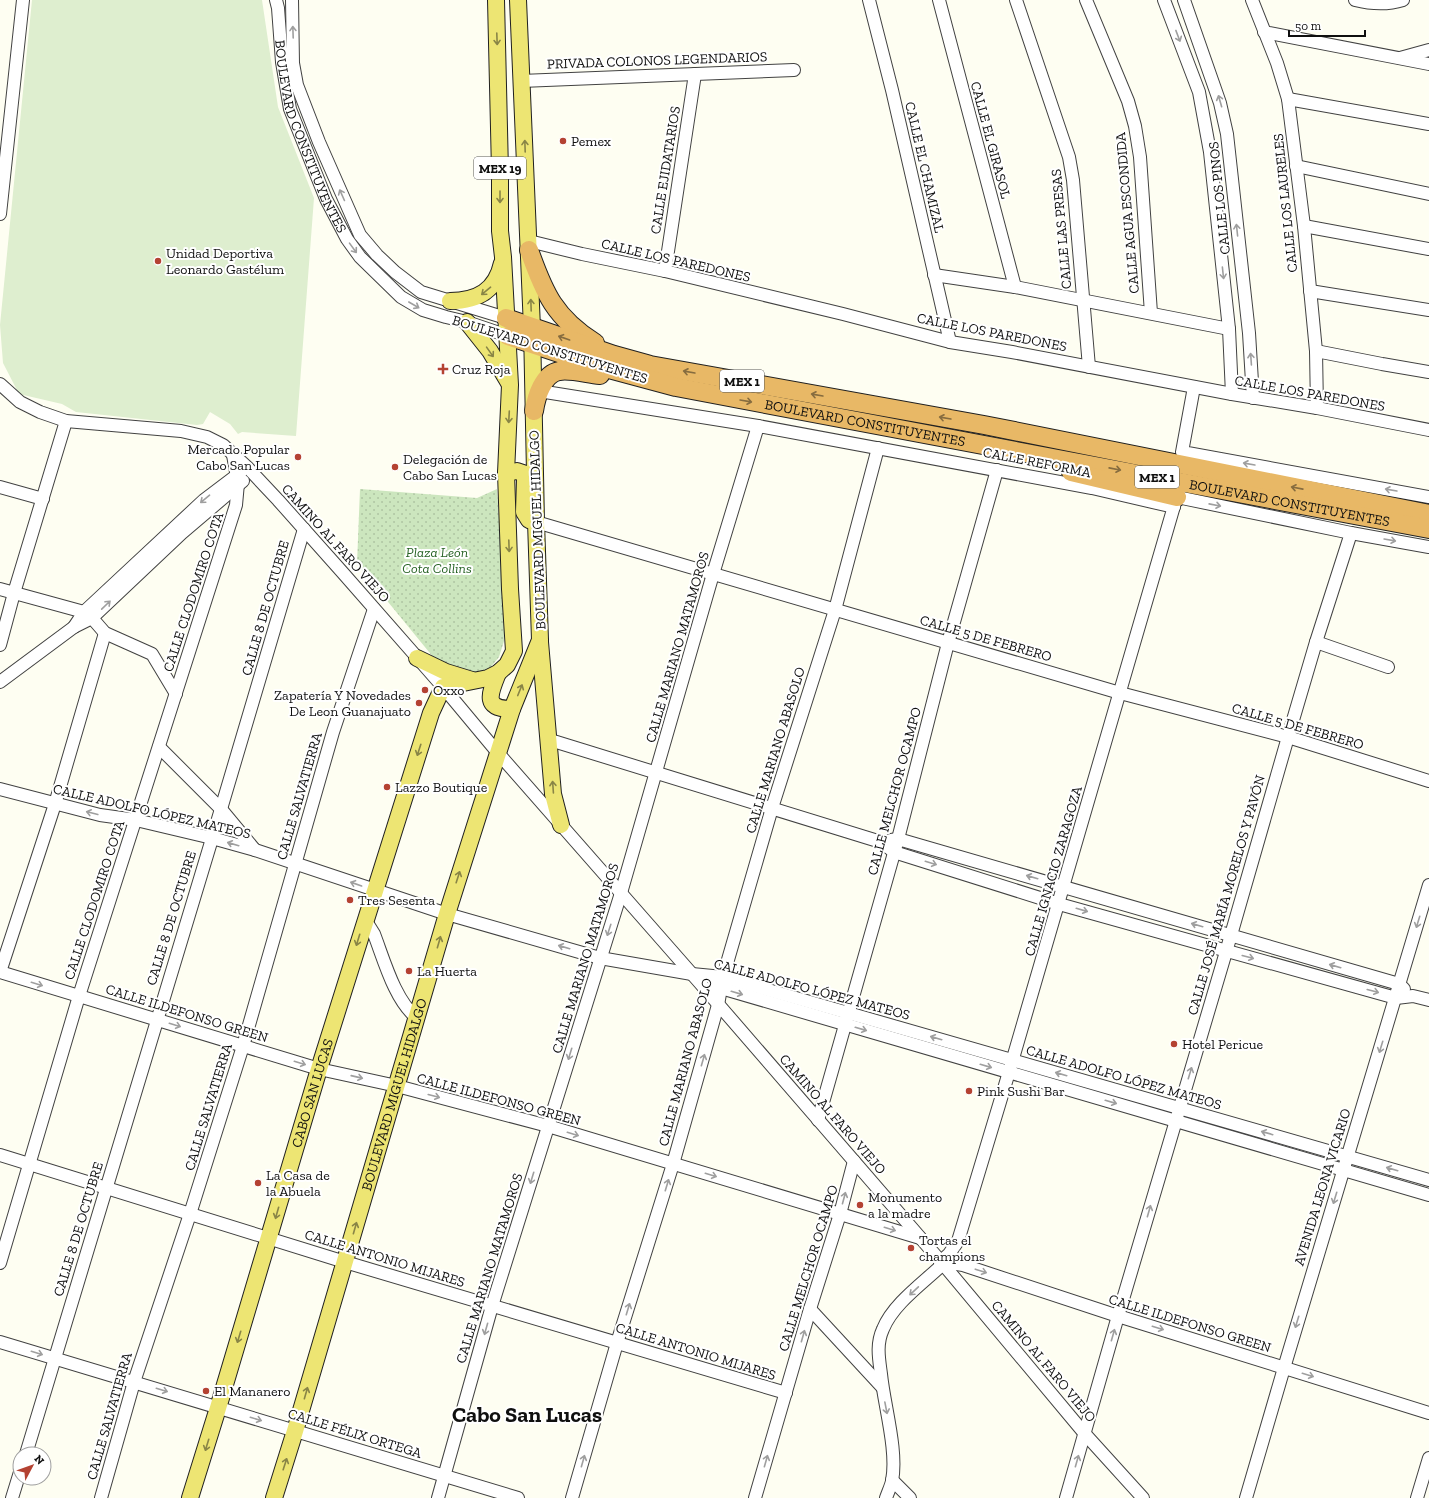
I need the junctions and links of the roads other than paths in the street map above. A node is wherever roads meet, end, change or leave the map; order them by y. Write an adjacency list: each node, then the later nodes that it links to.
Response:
1 (23, 0): 26 (street)
2 (276, 0): 40 (street, BOULEVARD CONSTITUYENTES, one-way to 40)
3 (292, 0): 36 (street, BOULEVARD CONSTITUYENTES, one-way to 3)
4 (496, 0): 30 (main road, BOULEVARD MIGUEL HIDALGO / MEX 19, one-way to 30)
5 (518, 0): 21 (main road, BOULEVARD MIGUEL HIDALGO / MEX 19)
6 (869, 0): 32 (street, CALLE EL CHAMIZAL)
7 (938, 0): 33 (street, CALLE EL GIRASOL)
8 (1016, 0): 35 (street, CALLE LAS PRESAS)
9 (1086, 0): 38 (street, CALLE AGUA ESCONDIDA)
10 (1164, 0): 41 (street, CALLE LOS PINOS, one-way to 41)
11 (1184, 0): 55 (street, CALLE LOS PINOS, one-way to 11)
12 (1252, 0): 15 (street, CALLE LOS LAURELES)
13 (1355, 0): 14 (street)
14 (1403, 0)
15 (1264, 32): 17 (street); 22 (street, CALLE LOS LAURELES)
16 (1429, 50): 17 (street)
17 (1397, 59): 18 (street)
18 (1429, 64)
19 (794, 70): 20 (street, PRIVADA COLONOS LEGENDARIOS)
20 (695, 74): 21 (street, PRIVADA COLONOS LEGENDARIOS); 31 (street, CALLE EJIDATARIOS)
21 (521, 81): 28 (main road, BOULEVARD MIGUEL HIDALGO / MEX 19, one-way to 21)
22 (1288, 98): 23 (street); 24 (street, CALLE LOS LAURELES)
23 (1429, 124)
24 (1296, 166): 25 (street); 27 (street, CALLE LOS LAURELES)
25 (1429, 194)
26 (0, 214)
27 (1304, 226): 29 (street); 34 (street, CALLE LOS LAURELES)
28 (529, 245): 31 (street, CALLE LOS PAREDONES); 43 (main road, BOULEVARD MIGUEL HIDALGO / MEX 19, one-way to 28); 46 (highway)
29 (1429, 249)
30 (503, 257): 36 (main road, one-way to 36); 39 (main road, BOULEVARD MIGUEL HIDALGO / MEX 19)
31 (665, 271): 44 (street, CALLE LOS PAREDONES)
32 (934, 275): 33 (street); 44 (street, CALLE EL CHAMIZAL)
33 (1015, 287): 35 (street)
34 (1310, 291): 37 (street); 45 (street, CALLE LOS LAURELES)
35 (1083, 300): 38 (street); 47 (street, CALLE LAS PRESAS)
36 (450, 301): 39 (street, BOULEVARD CONSTITUYENTES)
37 (1429, 310)
38 (1151, 313): 41 (street)
39 (506, 318): 42 (main road, BOULEVARD MIGUEL HIDALGO / MEX 19); 43 (highway, BOULEVARD CONSTITUYENTES / MEX 1)
40 (467, 322): 42 (street, BOULEVARD CONSTITUYENTES); 50 (main road, one-way to 50)
41 (1228, 329): 54 (street, CALLE LOS PINOS)
42 (508, 336): 43 (highway, BOULEVARD CONSTITUYENTES / MEX 1); 50 (main road, BOULEVARD MIGUEL HIDALGO)
43 (532, 336): 46 (highway, BOULEVARD CONSTITUYENTES / MEX 1, one-way to 43); 51 (highway, BOULEVARD CONSTITUYENTES / MEX 1); 57 (main road, BOULEVARD MIGUEL HIDALGO)
44 (950, 342): 47 (street, CALLE LOS PAREDONES)
45 (1316, 350): 48 (street); 56 (street, CALLE LOS LAURELES)
46 (614, 355): 59 (highway, BOULEVARD CONSTITUYENTES / MEX 1, one-way to 46)
47 (1088, 367): 52 (street, CALLE LOS PAREDONES)
48 (1429, 372)
49 (0, 384): 58 (street, CAMINO AL FARO VIEJO)
50 (510, 385): 67 (main road, BOULEVARD MIGUEL HIDALGO, one-way to 67)
51 (676, 387): 53 (highway); 70 (highway, BOULEVARD CONSTITUYENTES / MEX 1, one-way to 70)
52 (1194, 387): 54 (street, CALLE LOS PAREDONES); 63 (street)
53 (539, 392): 57 (highway); 60 (street, CALLE REFORMA)
54 (1232, 394): 55 (street, CALLE LOS PAREDONES)
55 (1254, 398): 56 (street, CALLE LOS PAREDONES)
56 (1318, 408): 61 (street, CALLE LOS PAREDONES)
57 (534, 411): 75 (main road, BOULEVARD MIGUEL HIDALGO)
58 (66, 421): 64 (street, CAMINO AL FARO VIEJO); 72 (street)
59 (984, 425): 63 (highway); 73 (highway, MEX 1, one-way to 59)
60 (758, 426): 62 (street, CALLE REFORMA); 80 (street, CALLE MARIANO MATAMOROS)
61 (1429, 430)
62 (878, 448): 65 (street, CALLE REFORMA); 84 (street, CALLE MARIANO ABASOLO)
63 (1182, 452): 71 (street, BOULEVARD CONSTITUYENTES, one-way to 63)
64 (233, 454): 66 (street, CAMINO AL FARO VIEJO); 68 (street, CALLE CLODOMIRO COTA)
65 (997, 470): 70 (street, CALLE REFORMA); 89 (street, CALLE MELCHOR OCAMPO)
66 (251, 472): 68 (street); 76 (street, CAMINO AL FARO VIEJO)
67 (506, 473): 75 (main road); 93 (main road, BOULEVARD MIGUEL HIDALGO, one-way to 93)
68 (237, 479): 85 (street); 98 (street, CALLE CLODOMIRO COTA)
69 (0, 487): 72 (street)
70 (1177, 495): 73 (highway, BOULEVARD CONSTITUYENTES / MEX 1); 78 (street, BOULEVARD CONSTITUYENTES, one-way to 78); 97 (street, CALLE IGNACIO ZARAGOZA)
71 (1429, 497)
72 (43, 499): 82 (street)
73 (1334, 503): 74 (highway, MEX 1); 77 (highway, BOULEVARD CONSTITUYENTES / MEX 1)
74 (1429, 514)
75 (536, 522): 80 (street, CALLE 5 DE FEBRERO); 87 (main road, BOULEVARD MIGUEL HIDALGO)
76 (304, 529): 83 (street, CAMINO AL FARO VIEJO); 109 (street, CALLE 8 DE OCTUBRE)
77 (1429, 529)
78 (1351, 533): 79 (street, BOULEVARD CONSTITUYENTES, one-way to 79); 88 (street, CALLE JOSÉ MARÍA MORELOS Y PAVÓN)
79 (1429, 547)
80 (713, 574): 84 (street, CALLE 5 DE FEBRERO); 104 (street, CALLE MARIANO MATAMOROS)
81 (0, 589): 82 (street)
82 (14, 593): 85 (street); 90 (street)
83 (374, 609): 91 (street, CAMINO AL FARO VIEJO); 117 (street, CALLE SALVATIERRA)
84 (834, 610): 89 (street, CALLE 5 DE FEBRERO); 108 (street, CALLE MARIANO ABASOLO)
85 (88, 615): 86 (street); 95 (street)
86 (105, 633): 98 (street); 107 (street)
87 (540, 640): 99 (main road, BOULEVARD MIGUEL HIDALGO, one-way to 87); 101 (main road)
88 (1316, 642): 92 (street); 100 (street, CALLE JOSÉ MARÍA MORELOS Y PAVÓN)
89 (948, 643): 97 (street, CALLE 5 DE FEBRERO); 113 (street, CALLE MELCHOR OCAMPO)
90 (0, 645)
91 (417, 658): 94 (main road); 96 (street, CAMINO AL FARO VIEJO)
92 (1388, 667)
93 (498, 673): 94 (main road, BOULEVARD MIGUEL HIDALGO); 99 (main road)
94 (475, 681): 96 (main road, BOULEVARD MIGUEL HIDALGO)
95 (0, 682)
96 (443, 687): 103 (street, CAMINO AL FARO VIEJO); 120 (main road, CABO SAN LUCAS, one-way to 120)
97 (1120, 693): 100 (street, CALLE 5 DE FEBRERO); 119 (street, CALLE IGNACIO ZARAGOZA)
98 (176, 694): 102 (street, CALLE CLODOMIRO COTA)
99 (512, 709): 103 (main road, BOULEVARD MIGUEL HIDALGO)
100 (1288, 737): 105 (street, CALLE 5 DE FEBRERO); 125 (street, CALLE JOSÉ MARÍA MORELOS Y PAVÓN)
101 (550, 740): 104 (street); 111 (main road, one-way to 101)
102 (159, 747): 109 (street); 110 (street, CALLE CLODOMIRO COTA)
103 (498, 753): 111 (street, CAMINO AL FARO VIEJO); 123 (main road, BOULEVARD MIGUEL HIDALGO, one-way to 103)
104 (656, 773): 108 (street); 121 (street, CALLE MARIANO MATAMOROS)
105 (1429, 781)
106 (0, 789): 107 (street, CALLE ADOLFO LÓPEZ MATEOS)
107 (55, 804): 110 (street, CALLE ADOLFO LÓPEZ MATEOS, one-way to 107); 128 (street)
108 (772, 808): 114 (street); 130 (street, CALLE MARIANO ABASOLO)
109 (221, 809): 112 (street, CALLE 8 DE OCTUBRE); 115 (street)
110 (136, 820): 112 (street, CALLE ADOLFO LÓPEZ MATEOS); 132 (street, CALLE CLODOMIRO COTA)
111 (561, 825): 121 (street, CAMINO AL FARO VIEJO)
112 (212, 838): 115 (street, CALLE ADOLFO LÓPEZ MATEOS, one-way to 112); 138 (street, CALLE 8 DE OCTUBRE)
113 (898, 839): 114 (street); 116 (street, CALLE MELCHOR OCAMPO); 119 (street, one-way to 113)
114 (881, 842): 116 (street)
115 (255, 850): 117 (street, CALLE ADOLFO LÓPEZ MATEOS)
116 (894, 852): 122 (street, one-way to 122); 139 (street, CALLE MELCHOR OCAMPO)
117 (295, 863): 120 (street, CALLE ADOLFO LÓPEZ MATEOS, one-way to 117); 140 (street, CALLE SALVATIERRA)
118 (1429, 884): 131 (street, AVENIDA LEONA VICARIO, one-way to 131)
119 (1064, 886): 122 (street, CALLE IGNACIO ZARAGOZA); 125 (street, one-way to 119)
120 (374, 890): 123 (street, CALLE ADOLFO LÓPEZ MATEOS); 124 (main road, CABO SAN LUCAS)
121 (621, 893): 127 (street, CALLE MARIANO MATAMOROS, one-way to 127); 129 (street, CAMINO AL FARO VIEJO)
122 (1058, 904): 126 (street, one-way to 126); 141 (street, CALLE IGNACIO ZARAGOZA)
123 (446, 914): 127 (street, CALLE ADOLFO LÓPEZ MATEOS, one-way to 123); 137 (main road, BOULEVARD MIGUEL HIDALGO, one-way to 123)
124 (364, 922): 137 (street); 142 (main road, CABO SAN LUCAS, one-way to 142)
125 (1231, 935): 126 (street, CALLE JOSÉ MARÍA MORELOS Y PAVÓN); 131 (street, one-way to 125)
126 (1226, 951): 134 (street, one-way to 134); 145 (street, CALLE JOSÉ MARÍA MORELOS Y PAVÓN, one-way to 126)
127 (600, 958): 129 (street, CALLE ADOLFO LÓPEZ MATEOS); 148 (street, CALLE MARIANO MATAMOROS, one-way to 148)
128 (0, 972): 132 (street, CALLE ILDEFONSO GREEN, one-way to 132)
129 (696, 978): 130 (street, CALLE ADOLFO LÓPEZ MATEOS); 136 (street, CAMINO AL FARO VIEJO)
130 (722, 983): 136 (street, CALLE MARIANO ABASOLO); 139 (street, CALLE ADOLFO LÓPEZ MATEOS)
131 (1399, 984): 133 (street); 134 (street, AVENIDA LEONA VICARIO)
132 (79, 996): 138 (street, CALLE ILDEFONSO GREEN); 152 (street, CALLE CLODOMIRO COTA)
133 (1413, 996): 134 (street); 135 (street)
134 (1396, 998): 150 (street, AVENIDA LEONA VICARIO, one-way to 150)
135 (1429, 1000)
136 (718, 1004): 146 (street, CAMINO AL FARO VIEJO); 153 (street, CALLE MARIANO ABASOLO, one-way to 136)
137 (417, 1018): 144 (main road, BOULEVARD MIGUEL HIDALGO)
138 (156, 1019): 140 (street, CALLE ILDEFONSO GREEN, one-way to 140); 156 (street, CALLE 8 DE OCTUBRE)
139 (847, 1019): 141 (street, CALLE ADOLFO LÓPEZ MATEOS, one-way to 139); 143 (street, CALLE ADOLFO LÓPEZ MATEOS, one-way to 143); 146 (street, CALLE MELCHOR OCAMPO)
140 (243, 1046): 142 (street, CALLE ILDEFONSO GREEN, one-way to 142); 158 (street, CALLE SALVATIERRA)
141 (1013, 1060): 143 (street, CALLE IGNACIO ZARAGOZA); 145 (street, CALLE ADOLFO LÓPEZ MATEOS, one-way to 141)
142 (319, 1069): 144 (street, CALLE ILDEFONSO GREEN, one-way to 144); 160 (main road, CABO SAN LUCAS, one-way to 160)
143 (1009, 1072): 147 (street, CALLE ADOLFO LÓPEZ MATEOS, one-way to 147); 164 (street, CALLE IGNACIO ZARAGOZA)
144 (397, 1086): 148 (street, CALLE ILDEFONSO GREEN, one-way to 148); 162 (main road, BOULEVARD MIGUEL HIDALGO, one-way to 144)
145 (1180, 1108): 147 (street, CALLE JOSÉ MARÍA MORELOS Y PAVÓN); 150 (street, CALLE ADOLFO LÓPEZ MATEOS, one-way to 145)
146 (818, 1120): 151 (street, CAMINO AL FARO VIEJO)
147 (1176, 1121): 154 (street, CALLE ADOLFO LÓPEZ MATEOS); 167 (street, CALLE JOSÉ MARÍA MORELOS Y PAVÓN, one-way to 147)
148 (548, 1126): 153 (street, CALLE ILDEFONSO GREEN, one-way to 153); 165 (street, CALLE MARIANO MATAMOROS, one-way to 165)
149 (0, 1154): 152 (street, CALLE ANTONIO MIJARES)
150 (1347, 1156): 154 (street, AVENIDA LEONA VICARIO); 155 (street, CALLE ADOLFO LÓPEZ MATEOS, one-way to 150)
151 (854, 1161): 159 (street, CALLE MELCHOR OCAMPO, one-way to 151); 161 (street, CAMINO AL FARO VIEJO)
152 (29, 1164): 156 (street, CALLE ANTONIO MIJARES); 163 (street, CALLE CLODOMIRO COTA)
153 (673, 1164): 159 (street, CALLE ILDEFONSO GREEN, one-way to 159); 169 (street, CALLE MARIANO ABASOLO, one-way to 153)
154 (1343, 1170): 157 (street, CALLE ADOLFO LÓPEZ MATEOS); 171 (street, AVENIDA LEONA VICARIO, one-way to 171)
155 (1429, 1180)
156 (106, 1188): 158 (street, CALLE ANTONIO MIJARES); 170 (street, CALLE 8 DE OCTUBRE)
157 (1429, 1196)
158 (190, 1214): 160 (street, CALLE ANTONIO MIJARES); 172 (street, CALLE SALVATIERRA)
159 (840, 1214): 161 (street, CALLE ILDEFONSO GREEN, one-way to 161); 166 (street, CALLE MELCHOR OCAMPO)
160 (269, 1238): 162 (street, CALLE ANTONIO MIJARES); 175 (main road, CABO SAN LUCAS, one-way to 175)
161 (920, 1238): 164 (street, CAMINO AL FARO VIEJO)
162 (345, 1262): 165 (street, CALLE ANTONIO MIJARES); 177 (main road, BOULEVARD MIGUEL HIDALGO, one-way to 162)
163 (0, 1263)
164 (942, 1263): 167 (street, CALLE ILDEFONSO GREEN, one-way to 167); 173 (street, CALLE IGNACIO ZARAGOZA, one-way to 173); 178 (street, CAMINO AL FARO VIEJO)
165 (492, 1306): 169 (street, CALLE ANTONIO MIJARES); 181 (street, CALLE MARIANO MATAMOROS, one-way to 181)
166 (810, 1309): 173 (street); 174 (street, CALLE MELCHOR OCAMPO, one-way to 166)
167 (1118, 1316): 171 (street, CALLE ILDEFONSO GREEN, one-way to 171); 178 (street, CALLE JOSÉ MARÍA MORELOS Y PAVÓN, one-way to 167)
168 (0, 1342): 170 (street, CALLE FÉLIX ORTEGA, one-way to 170)
169 (617, 1343): 174 (street, CALLE ANTONIO MIJARES); 190 (street, CALLE MARIANO ABASOLO, one-way to 169)
170 (54, 1358): 172 (street, CALLE FÉLIX ORTEGA); 179 (street, CALLE 8 DE OCTUBRE)
171 (1284, 1368): 176 (street, CALLE ILDEFONSO GREEN, one-way to 176); 196 (street, AVENIDA LEONA VICARIO)
172 (134, 1382): 175 (street, CALLE FÉLIX ORTEGA, one-way to 175); 185 (street, CALLE SALVATIERRA)
173 (882, 1387): 182 (street, CALLE IGNACIO ZARAGOZA, one-way to 182)
174 (786, 1393): 191 (street, CALLE MELCHOR OCAMPO, one-way to 174)
175 (218, 1408): 177 (street, CALLE FÉLIX ORTEGA, one-way to 177); 186 (main road, CABO SAN LUCAS, one-way to 186)
176 (1429, 1413)
177 (295, 1431): 181 (street, CALLE FÉLIX ORTEGA); 187 (main road, BOULEVARD MIGUEL HIDALGO, one-way to 177)
178 (1085, 1434): 194 (street, CALLE JOSÉ MARÍA MORELOS Y PAVÓN, one-way to 178); 195 (street, CAMINO AL FARO VIEJO)
179 (28, 1446)
180 (1429, 1458): 197 (street)
181 (444, 1476): 188 (street, CALLE MARIANO MATAMOROS); 189 (street, CALLE FÉLIX ORTEGA)
182 (892, 1480): 192 (street, CALLE IGNACIO ZARAGOZA); 193 (street)
183 (16, 1486): 184 (street)
184 (12, 1498)
185 (101, 1498)
186 (190, 1498)
187 (274, 1498)
188 (438, 1498)
189 (518, 1498)
190 (572, 1498)
191 (755, 1498)
192 (886, 1498)
193 (910, 1498)
194 (1066, 1498)
195 (1143, 1498)
196 (1246, 1498)
197 (1417, 1498)

